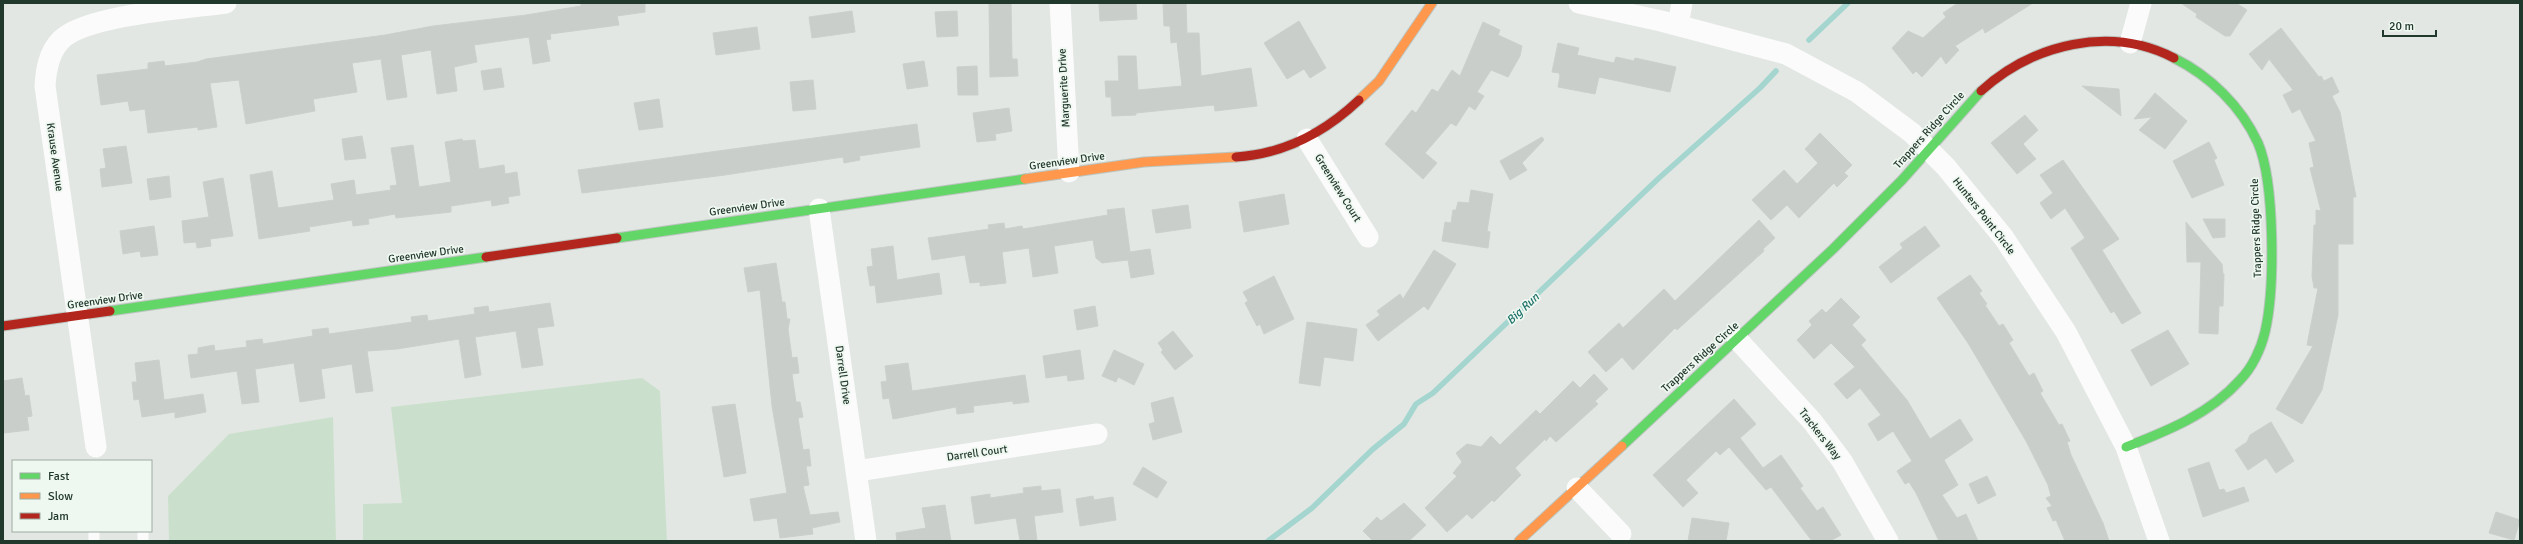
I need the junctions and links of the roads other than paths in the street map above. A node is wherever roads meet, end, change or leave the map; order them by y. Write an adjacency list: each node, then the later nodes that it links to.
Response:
1 (226, 3): 14 (street, Krause Avenue)
2 (1060, 3): 11 (street, Marguerite Drive)
3 (1432, 3): 9 (street, Greenview Drive)
4 (1579, 3): 7 (street, Hunters Point Circle)
5 (1682, 3): 7 (street)
6 (2141, 3): 8 (street)
7 (1678, 25): 10 (street, Hunters Point Circle)
8 (2130, 43): 10 (street, Trappers Ridge Circle); 18 (street, Trappers Ridge Circle)
9 (1307, 139): 11 (street, Greenview Drive); 13 (street, Greenview Court)
10 (1928, 149): 16 (street, Trappers Ridge Circle); 18 (street, Hunters Point Circle)
11 (1070, 172): 12 (street, Greenview Drive)
12 (819, 209): 14 (street, Greenview Drive); 20 (street, Darrell Drive)
13 (1368, 237)
14 (76, 316): 15 (street, Greenview Drive); 19 (street, Krause Avenue)
15 (3, 326)
16 (1737, 339): 21 (street, Trappers Ridge Circle); 25 (street, Trackers Way)
17 (1097, 434): 20 (street, Darrell Court)
18 (2126, 447): 26 (street, Hunters Point Circle)
19 (95, 454)
20 (857, 471): 23 (street, Darrell Drive)
21 (1577, 488): 22 (street); 24 (street, Trappers Ridge Circle)
22 (1621, 534)
23 (866, 541)
24 (1519, 541)
25 (1888, 541)
26 (2159, 541)

